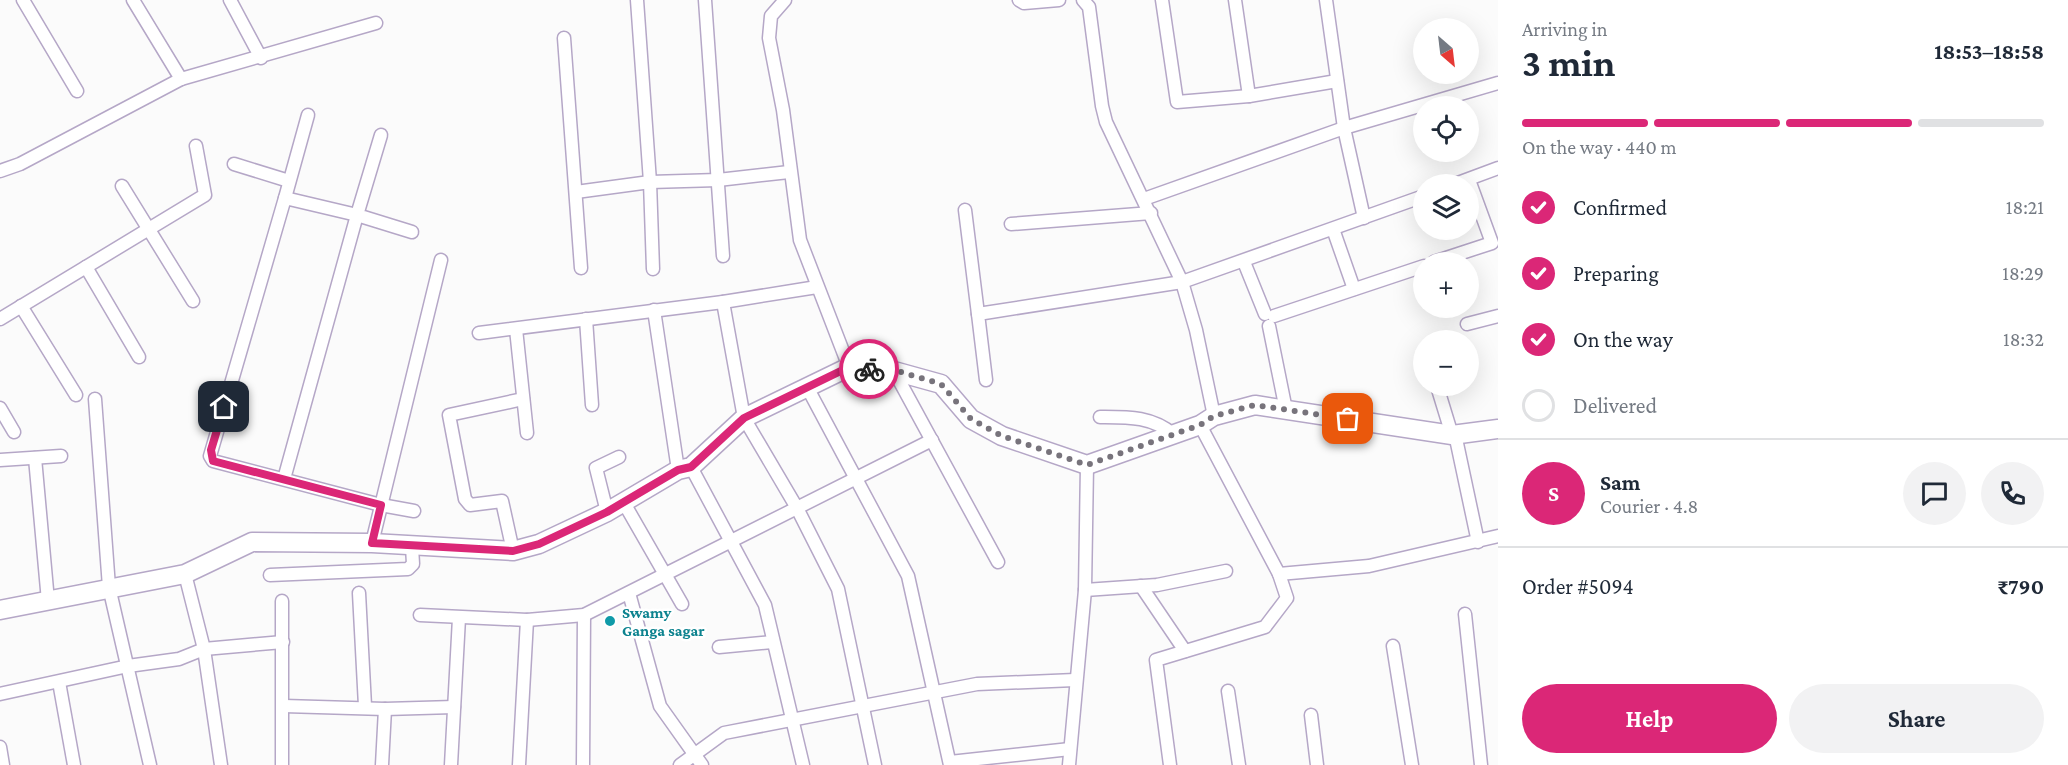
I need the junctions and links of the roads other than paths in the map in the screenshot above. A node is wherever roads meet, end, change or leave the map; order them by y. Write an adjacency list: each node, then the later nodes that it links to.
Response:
1 (23, 0): 19 (street)
2 (134, 0): 16 (street)
3 (230, 0): 15 (street)
4 (637, 0): 32 (street)
5 (705, 0): 30 (street)
6 (785, 0): 28 (street)
7 (1019, 0): 8 (street)
8 (1059, 0)
9 (1162, 0): 20 (street)
10 (1234, 0): 20 (street)
11 (1326, 0): 17 (street)
12 (1087, 2): 36 (street)
13 (376, 23): 15 (street)
14 (564, 38): 34 (street)
15 (261, 58): 16 (street)
16 (181, 79): 27 (street)
17 (1337, 81): 20 (street); 22 (street)
18 (1498, 82): 22 (street)
19 (77, 91)
20 (1250, 96)
21 (308, 115): 31 (street)
22 (1344, 128): 36 (street); 42 (street)
23 (381, 135): 41 (street)
24 (196, 146): 45 (street)
25 (234, 164): 31 (street)
26 (1498, 168): 29 (street)
27 (0, 171)
28 (789, 172): 30 (street); 56 (street)
29 (1479, 176)
30 (718, 180): 32 (street); 48 (street)
31 (290, 181): 35 (street)
32 (650, 182): 34 (street); 53 (street)
33 (122, 186): 45 (street)
34 (576, 192): 52 (street)
35 (285, 198): 41 (street); 97 (street)
36 (1144, 200): 40 (street)
37 (1413, 200): 42 (street)
38 (1479, 207): 47 (street)
39 (965, 210): 62 (street)
40 (1151, 213): 43 (street); 55 (street)
41 (357, 215): 46 (street); 97 (street)
42 (1364, 218): 44 (street)
43 (1011, 224)
44 (1333, 229): 50 (street); 57 (street)
45 (149, 230): 51 (street); 58 (street)
46 (412, 232)
47 (1465, 252)
48 (723, 256)
49 (441, 261): 100 (street)
50 (1244, 262): 55 (street); 66 (street)
51 (86, 267): 60 (street); 70 (street)
52 (581, 268)
53 (652, 269)
54 (1413, 270): 57 (street)
55 (1182, 282): 62 (street); 84 (street)
56 (817, 287): 59 (street); 71 (street)
57 (1354, 289): 66 (street)
58 (193, 301)
59 (723, 302): 61 (street); 83 (street)
60 (21, 306): 64 (street); 75 (street)
61 (654, 310): 65 (street); 96 (street)
62 (978, 314): 73 (street)
63 (1498, 316): 67 (street)
64 (0, 319)
65 (586, 319): 68 (street); 79 (street)
66 (1269, 319): 81 (street)
67 (1467, 324)
68 (516, 329): 69 (street); 78 (street)
69 (479, 333)
70 (139, 357)
71 (849, 367): 72 (street); 74 (street)
72 (894, 370): 90 (street); 95 (street)
73 (986, 380)
74 (807, 387): 83 (street); 98 (street)
75 (76, 395)
76 (1440, 396): 89 (street)
77 (95, 399): 117 (street)
78 (523, 399): 87 (street); 109 (street)
79 (592, 405)
80 (0, 408): 86 (street)
81 (1286, 410): 84 (street); 89 (street)
82 (1100, 417): 88 (street)
83 (744, 418): 96 (street); 101 (street)
84 (1207, 421): 88 (street); 113 (street)
85 (1498, 429): 89 (street)
86 (14, 432)
87 (527, 434)
88 (1173, 435): 95 (street)
89 (1454, 435): 105 (street)
90 (932, 440): 98 (street); 110 (street)
91 (61, 456): 93 (street)
92 (619, 457): 103 (street)
93 (35, 458): 94 (street); 121 (street)
94 (0, 460)
95 (1087, 465): 118 (street)
96 (685, 469): 99 (street); 107 (street)
97 (284, 479): 100 (street)
98 (854, 480): 101 (street); 140 (street)
99 (624, 503): 103 (street); 115 (street)
100 (381, 505): 102 (street); 106 (street)
101 (797, 508): 107 (street); 145 (street)
102 (414, 511)
103 (607, 512): 109 (street)
104 (1498, 536): 105 (street)
105 (1478, 542): 113 (street)
106 (372, 543): 108 (street); 112 (street)
107 (732, 543): 115 (street); 131 (street)
108 (412, 547): 109 (street); 114 (street)
109 (513, 551)
110 (998, 562)
111 (1226, 571): 116 (street)
112 (185, 574): 117 (street); 134 (street)
113 (1280, 574): 135 (street)
114 (270, 575)
115 (665, 576): 120 (street); 123 (street)
116 (1141, 586): 118 (street); 135 (street)
117 (109, 587): 121 (street); 136 (street)
118 (1084, 590): 137 (street)
119 (359, 593): 143 (street)
120 (629, 593): 127 (street); 151 (street)
121 (48, 601): 124 (street)
122 (282, 601): 130 (street)
123 (682, 604)
124 (0, 610)
125 (1465, 614): 171 (street)
126 (420, 615): 128 (street)
127 (584, 615): 129 (street); 161 (street)
128 (459, 618): 129 (street); 144 (street)
129 (527, 620): 160 (street)
130 (283, 642): 134 (street); 142 (street)
131 (772, 642): 133 (street); 148 (street)
132 (1393, 646): 170 (street)
133 (719, 647)
134 (204, 649): 136 (street); 156 (street)
135 (1185, 651): 167 (street)
136 (128, 666): 138 (street); 155 (street)
137 (1076, 680): 140 (street); 150 (street)
138 (59, 682): 141 (street); 154 (street)
139 (1228, 691): 168 (street)
140 (933, 692): 145 (street); 152 (street)
141 (0, 694)
142 (284, 706): 143 (street); 157 (street)
143 (365, 706): 146 (street)
144 (454, 707): 146 (street); 159 (street)
145 (862, 708): 148 (street); 165 (street)
146 (385, 709): 158 (street)
147 (1311, 715): 169 (street)
148 (791, 720): 151 (street); 164 (street)
149 (0, 747): 153 (street)
150 (1071, 749): 152 (street); 166 (street)
151 (693, 753): 162 (street); 163 (street)
152 (950, 764)
153 (3, 765)
154 (74, 765)
155 (150, 765)
156 (221, 765)
157 (282, 765)
158 (382, 765)
159 (452, 765)
160 (519, 765)
161 (583, 765)
162 (680, 765)
163 (702, 765)
164 (803, 765)
165 (875, 765)
166 (1069, 765)
167 (1170, 765)
168 (1239, 765)
169 (1317, 765)
170 (1412, 765)
171 (1482, 765)

